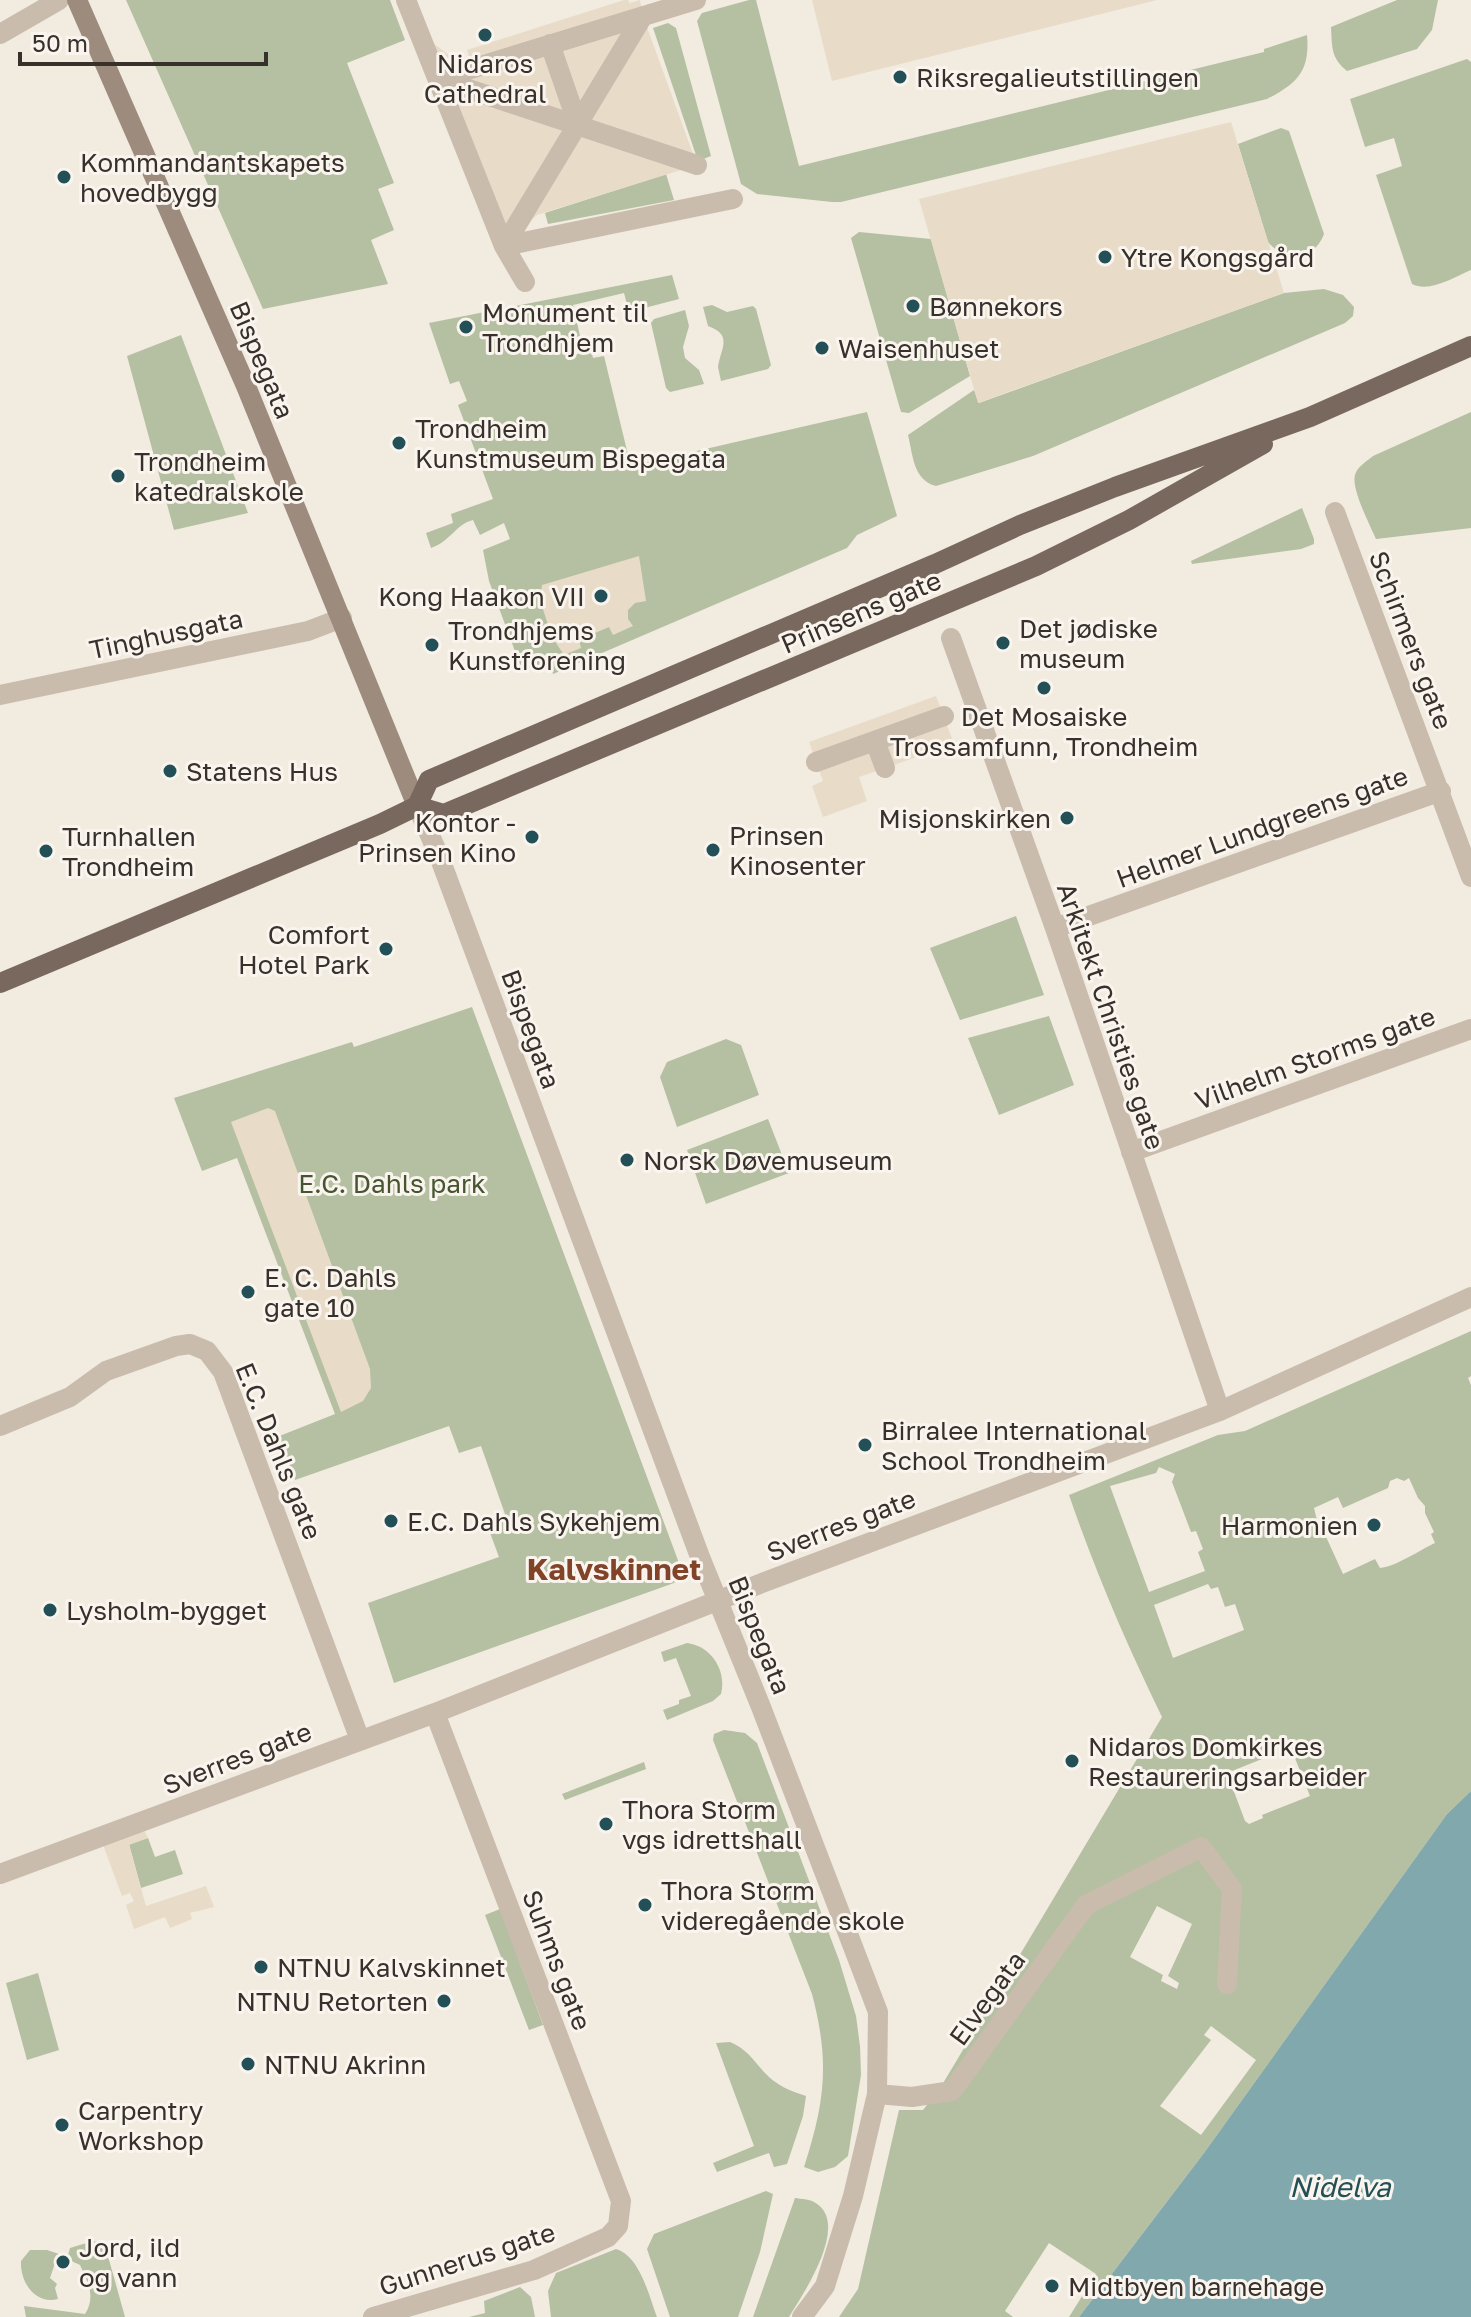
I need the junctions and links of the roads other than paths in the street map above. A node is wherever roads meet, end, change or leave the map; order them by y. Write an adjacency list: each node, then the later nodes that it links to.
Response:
1 (59, 0): 6 (street)
2 (77, 0): 17 (street, Bispegata)
3 (406, 0): 8 (street)
4 (696, 0): 5 (street)
5 (643, 16): 7 (street); 9 (street)
6 (0, 34)
7 (550, 44): 8 (street); 9 (street)
8 (438, 79): 9 (street); 12 (street)
9 (578, 125): 10 (street); 12 (street)
10 (697, 165)
11 (733, 199): 12 (street)
12 (504, 246): 13 (street)
13 (525, 282)
14 (1471, 346): 15 (main road, Prinsens gate)
15 (1310, 417): 25 (main road, Prinsens gate); 25 (main road, Prinsens gate)
16 (1335, 512): 24 (street, Schirmers gate)
17 (342, 618): 19 (street, Tinghusgata); 25 (street, Bispegata)
18 (951, 638): 27 (street, Arkitekt Christies gate)
19 (0, 695)
20 (944, 716): 21 (street)
21 (875, 741): 22 (street); 23 (street)
22 (816, 762)
23 (885, 768)
24 (1441, 791): 26 (street, Schirmers gate); 27 (street, Helmer Lundgreens gate)
25 (417, 806): 28 (main road, Prinsens gate); 34 (street, Bispegata)
26 (1471, 877)
27 (1055, 928): 30 (street, Arkitekt Christies gate)
28 (0, 983)
29 (1471, 1029): 30 (street, Vilhelm Storms gate)
30 (1131, 1152): 32 (street, Arkitekt Christies gate)
31 (1471, 1297): 32 (street, Sverres gate)
32 (1220, 1411): 34 (street, Sverres gate)
33 (0, 1426): 36 (street, E.C. Dahls gate)
34 (719, 1600): 35 (street, Sverres gate); 39 (street, Bispegata)
35 (435, 1713): 36 (street, Sverres gate); 40 (street, Suhms gate)
36 (360, 1740): 37 (street, Sverres gate)
37 (0, 1874)
38 (1227, 1984): 39 (street, Elvegata)
39 (877, 2094): 42 (street)
40 (618, 2226): 41 (street, Gunnerus gate)
41 (373, 2317)
42 (802, 2317)

